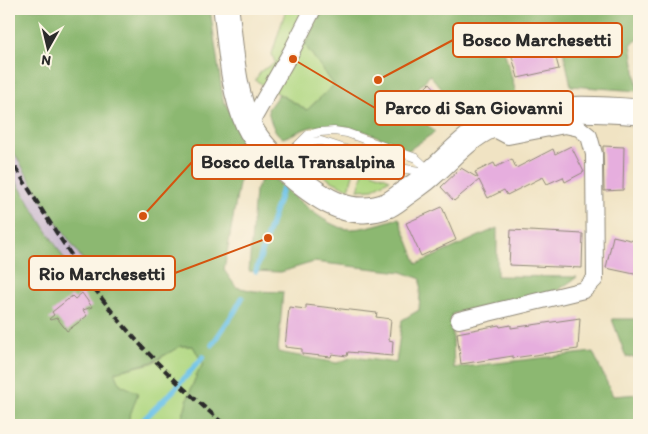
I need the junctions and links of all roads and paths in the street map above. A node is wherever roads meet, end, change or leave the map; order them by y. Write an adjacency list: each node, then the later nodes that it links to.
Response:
1 (226, 9): 4 (main road)
2 (314, 9): 4 (street)
3 (639, 112): 5 (main road)
4 (249, 126): 6 (main road)
5 (489, 126): 7 (main road); 8 (street)
6 (279, 163): 7 (lane); 7 (lane); 7 (main road)
7 (432, 173)
8 (459, 320)

